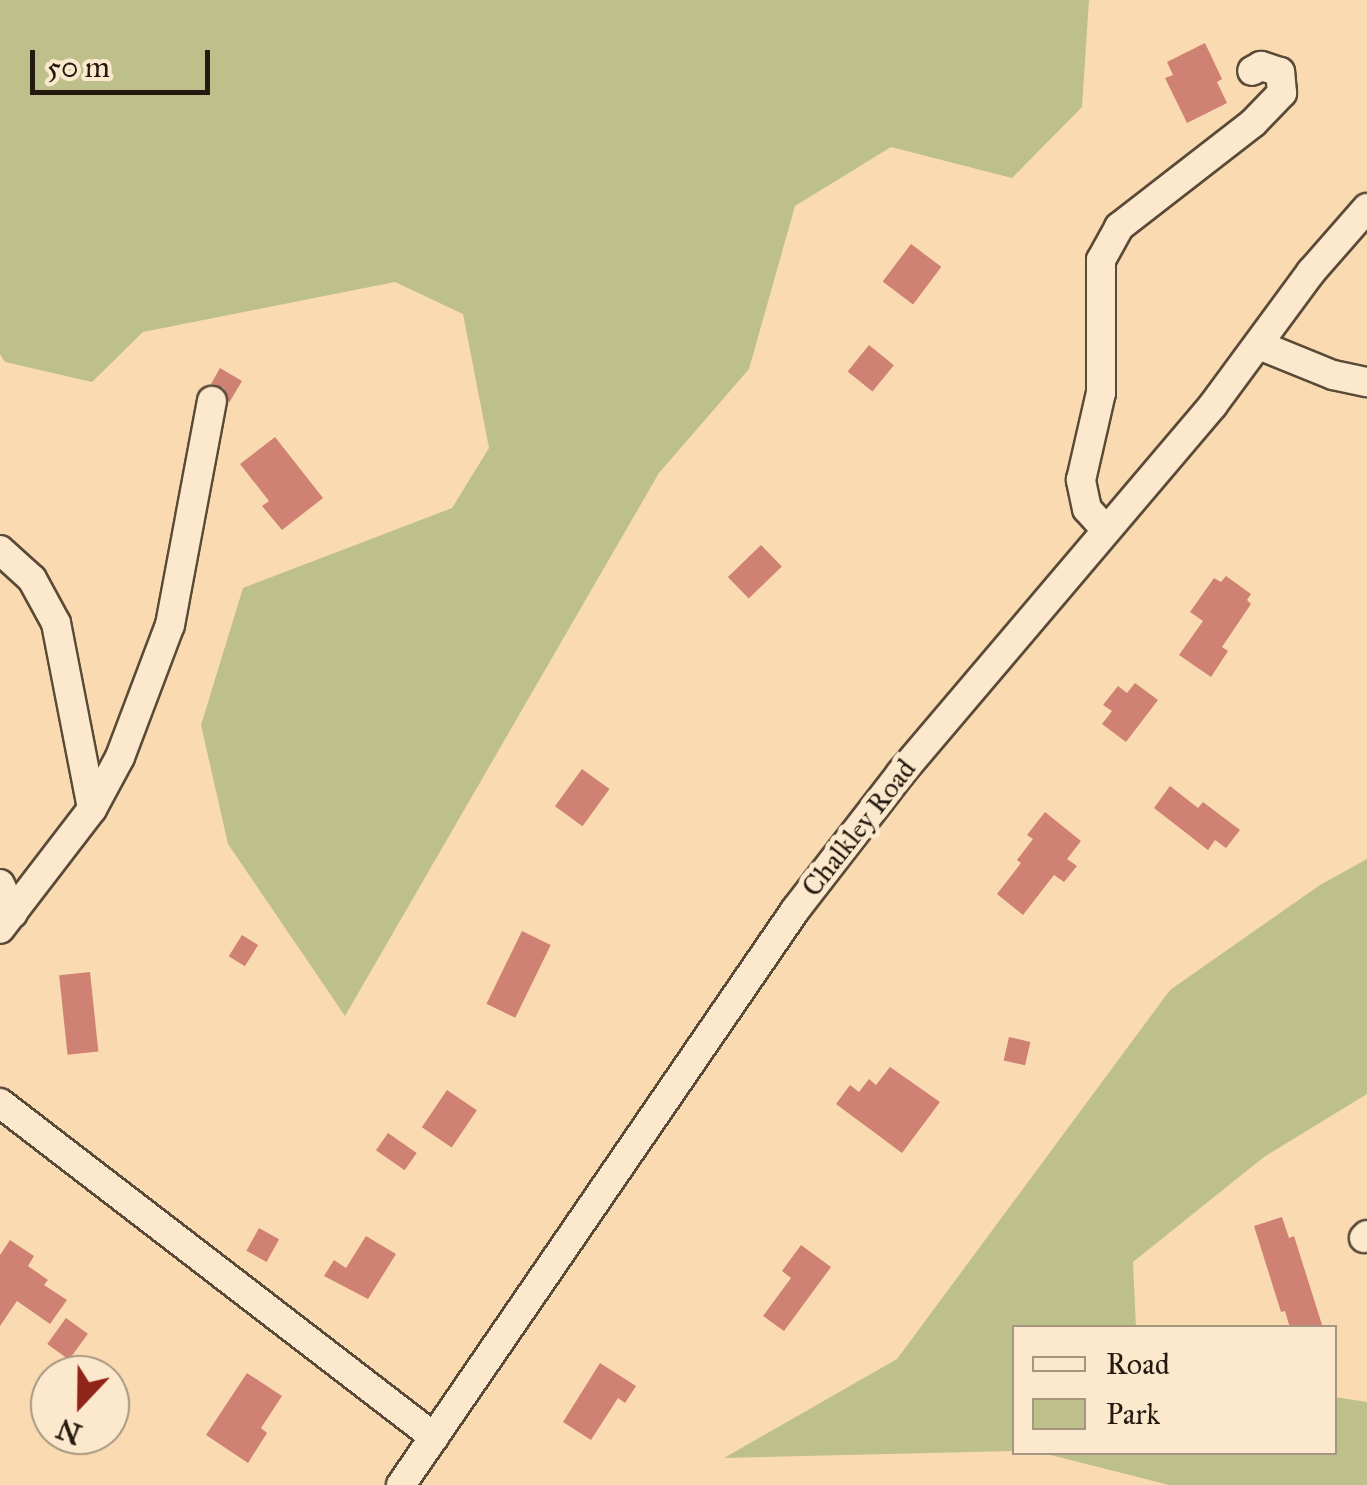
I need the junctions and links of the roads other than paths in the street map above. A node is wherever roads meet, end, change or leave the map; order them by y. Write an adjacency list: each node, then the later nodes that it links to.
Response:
1 (1252, 71): 6 (street)
2 (1367, 208): 3 (street, Chalkley Road)
3 (1259, 344): 4 (street); 6 (street, Chalkley Road)
4 (1367, 382)
5 (212, 402): 8 (street)
6 (1106, 530): 12 (street, Chalkley Road)
7 (0, 550): 8 (street)
8 (92, 809): 10 (street)
9 (0, 884): 10 (street)
10 (6, 920)
11 (0, 1103): 12 (street)
12 (434, 1437): 13 (street, Chalkley Road)
13 (401, 1485)

